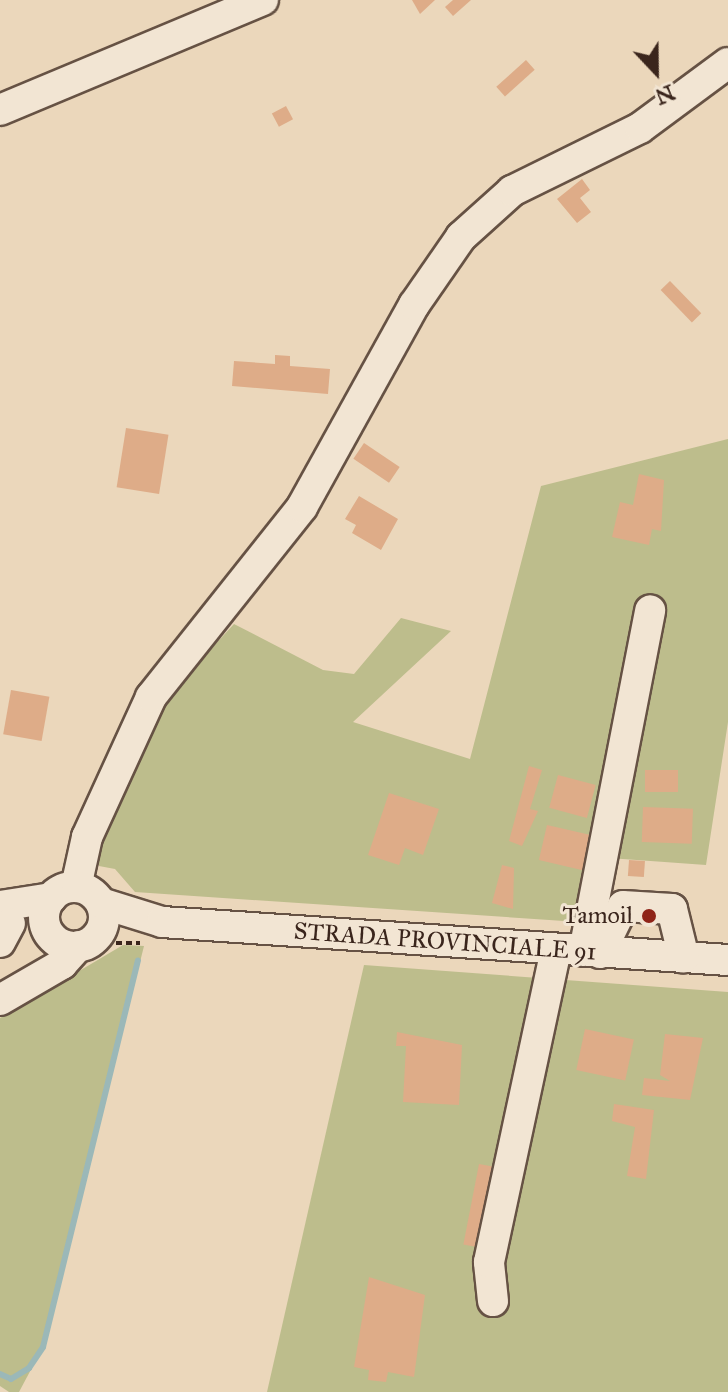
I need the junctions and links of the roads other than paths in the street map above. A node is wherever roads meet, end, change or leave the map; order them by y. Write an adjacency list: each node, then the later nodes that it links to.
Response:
1 (263, 0): 3 (street)
2 (728, 63): 6 (street)
3 (0, 110)
4 (650, 610): 7 (street)
5 (3, 923): 6 (street, STRADA PROVINCIALE 91)
6 (77, 928): 7 (street, STRADA PROVINCIALE 91); 10 (street)
7 (580, 951): 8 (street, STRADA PROVINCIALE 91); 8 (street); 11 (street)
8 (684, 958): 9 (street, STRADA PROVINCIALE 91)
9 (728, 960)
10 (0, 1000)
11 (493, 1301)

